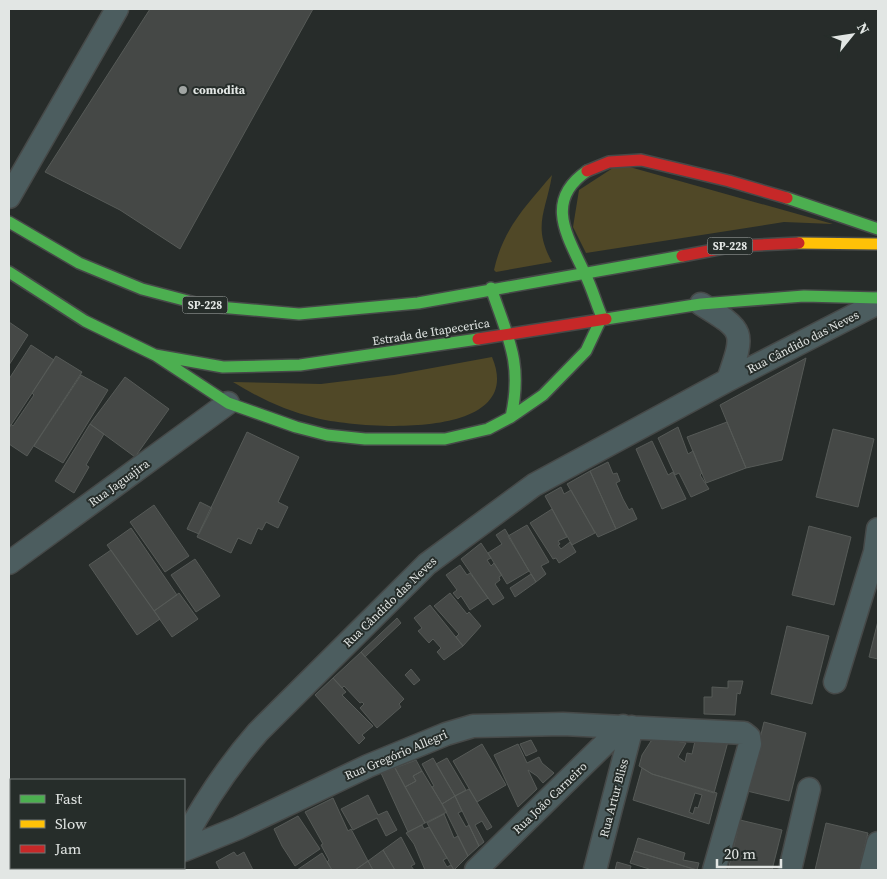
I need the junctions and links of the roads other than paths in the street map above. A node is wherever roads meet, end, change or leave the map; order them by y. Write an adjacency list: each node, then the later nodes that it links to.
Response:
1 (117, 9): 2 (street)
2 (9, 197)
3 (9, 222): 8 (main road, SP-228)
4 (878, 229): 7 (main road)
5 (878, 244): 7 (main road, SP-228)
6 (9, 272): 14 (main road, Estrada de Itapecerica)
7 (584, 273): 8 (main road, SP-228); 12 (main road)
8 (491, 288): 13 (main road)
9 (878, 298): 11 (main road, Estrada de Itapecerica)
10 (878, 303): 15 (street, Rua Cândido das Neves)
11 (701, 304): 12 (main road, Estrada de Itapecerica); 15 (street, Rua Cândido das Neves)
12 (602, 318): 13 (main road, Estrada de Itapecerica); 17 (main road)
13 (507, 334): 14 (main road, Estrada de Itapecerica); 17 (main road)
14 (155, 355): 16 (main road)
15 (728, 380): 24 (street, Rua Cândido das Neves)
16 (228, 403): 17 (main road); 20 (street, Rua Jaguajira)
17 (511, 417)
18 (878, 529): 19 (street)
19 (877, 555): 21 (street)
20 (9, 563)
21 (835, 682)
22 (628, 727): 26 (street, Rua Gregório Allegri); 27 (street, Rua João Carneiro); 28 (street, Rua Artur Bliss); 29 (street, Rua Gregório Allegri)
23 (808, 789): 30 (street)
24 (185, 838)
25 (878, 842): 31 (street)
26 (185, 850)
27 (476, 870)
28 (595, 870)
29 (714, 870)
30 (790, 870)
31 (871, 870)

